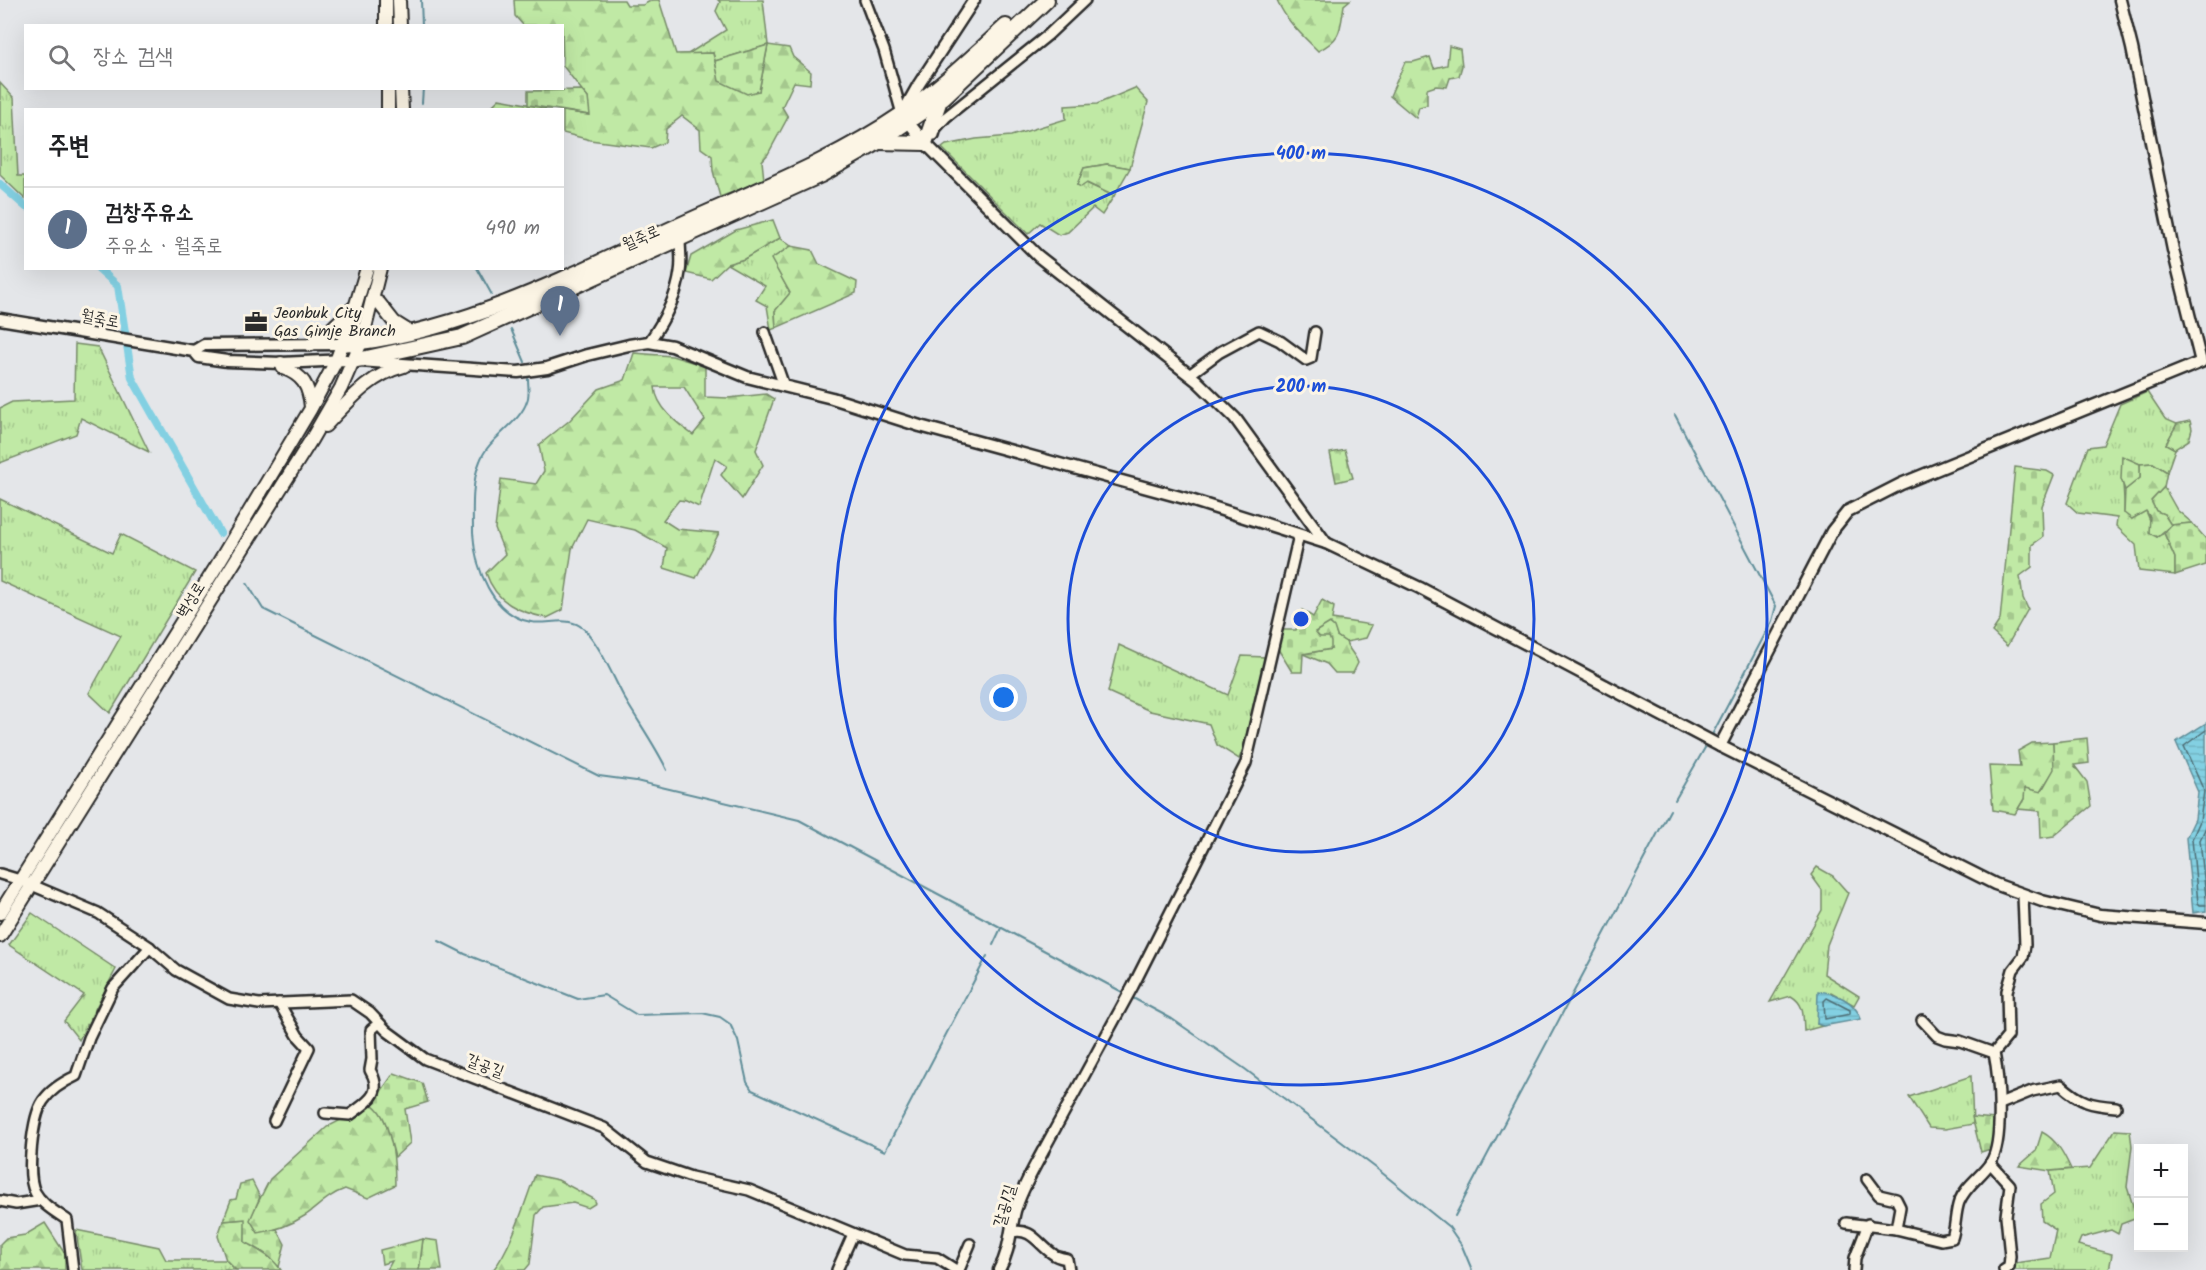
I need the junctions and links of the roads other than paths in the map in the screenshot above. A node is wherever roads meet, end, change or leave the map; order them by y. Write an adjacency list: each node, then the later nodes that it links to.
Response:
1 (386, 0): 9 (main road)
2 (399, 0): 10 (main road)
3 (865, 0): 16 (street)
4 (974, 0): 16 (street)
5 (1034, 0): 16 (main road, 월죽로)
6 (1047, 0): 13 (main road, 월죽로)
7 (1085, 0): 18 (street)
8 (2120, 0): 36 (street)
9 (386, 24)
10 (400, 24)
11 (388, 90): 14 (main road)
12 (401, 90): 15 (main road)
13 (940, 100): 16 (main road, 월죽로); 18 (main road)
14 (388, 108)
15 (402, 108)
16 (905, 118): 17 (main road, 월죽로); 18 (street); 25 (main road, 월죽로)
17 (878, 142): 18 (main road); 19 (main road, 월죽로)
18 (928, 146): 38 (street)
19 (680, 239): 28 (street); 34 (main road, 월죽로)
20 (366, 270): 23 (main road, 벽성로)
21 (380, 270): 22 (main road, 벽성로)
22 (372, 300): 25 (main road); 29 (main road, 벽성로)
23 (356, 305): 30 (main road, 벽성로); 31 (main road)
24 (0, 319): 32 (street, 월죽로)
25 (410, 332): 29 (main road, 월죽로)
26 (765, 332): 39 (street)
27 (1315, 332): 38 (street)
28 (649, 342): 37 (street); 39 (street)
29 (361, 343): 30 (main road, 월죽로); 34 (main road, 벽성로)
30 (342, 344): 31 (street, 월죽로); 33 (main road, 벽성로)
31 (310, 345): 32 (street, 월죽로)
32 (194, 351): 35 (street, 월죽로)
33 (336, 361): 34 (street, 월죽로); 35 (street, 월죽로); 40 (main road, 벽성로)
34 (353, 361): 37 (street); 41 (main road, 벽성로)
35 (281, 363): 40 (main road)
36 (2204, 363): 44 (street)
37 (404, 366): 41 (main road)
38 (1189, 375): 43 (street)
39 (784, 386): 42 (street)
40 (311, 407): 46 (main road, 벽성로)
41 (311, 440): 46 (main road, 벽성로)
42 (1299, 535): 43 (street); 60 (street)
43 (1326, 543): 44 (street)
44 (1720, 746): 47 (street)
45 (0, 874): 46 (street, 갈공길)
46 (26, 882): 48 (main road, 벽성로); 50 (main road, 벽성로); 51 (street, 갈공길)
47 (2023, 896): 49 (street); 55 (street)
48 (0, 913)
49 (2206, 923)
50 (0, 936)
51 (150, 947): 52 (street, 갈공길); 63 (street)
52 (279, 1003): 54 (street, 갈공길); 59 (street)
53 (1922, 1020): 55 (street)
54 (379, 1023): 58 (street); 69 (street, 갈공길)
55 (1994, 1053): 56 (street)
56 (2000, 1104): 57 (street); 61 (street)
57 (2116, 1107)
58 (325, 1113)
59 (274, 1121)
60 (1043, 1151): 68 (street, 갈공1길)
61 (1990, 1163): 67 (street); 77 (street)
62 (1867, 1179): 67 (street)
63 (42, 1200): 64 (street); 71 (street)
64 (0, 1201)
65 (1846, 1223): 66 (street)
66 (1868, 1224): 67 (street); 76 (street)
67 (1896, 1229)
68 (1012, 1232): 74 (street, 갈공1길); 75 (street)
69 (853, 1234): 72 (street); 73 (street, 갈공길)
70 (970, 1244): 73 (street)
71 (73, 1270)
72 (837, 1270)
73 (958, 1270)
74 (999, 1270)
75 (1069, 1270)
76 (1854, 1270)
77 (2004, 1270)

